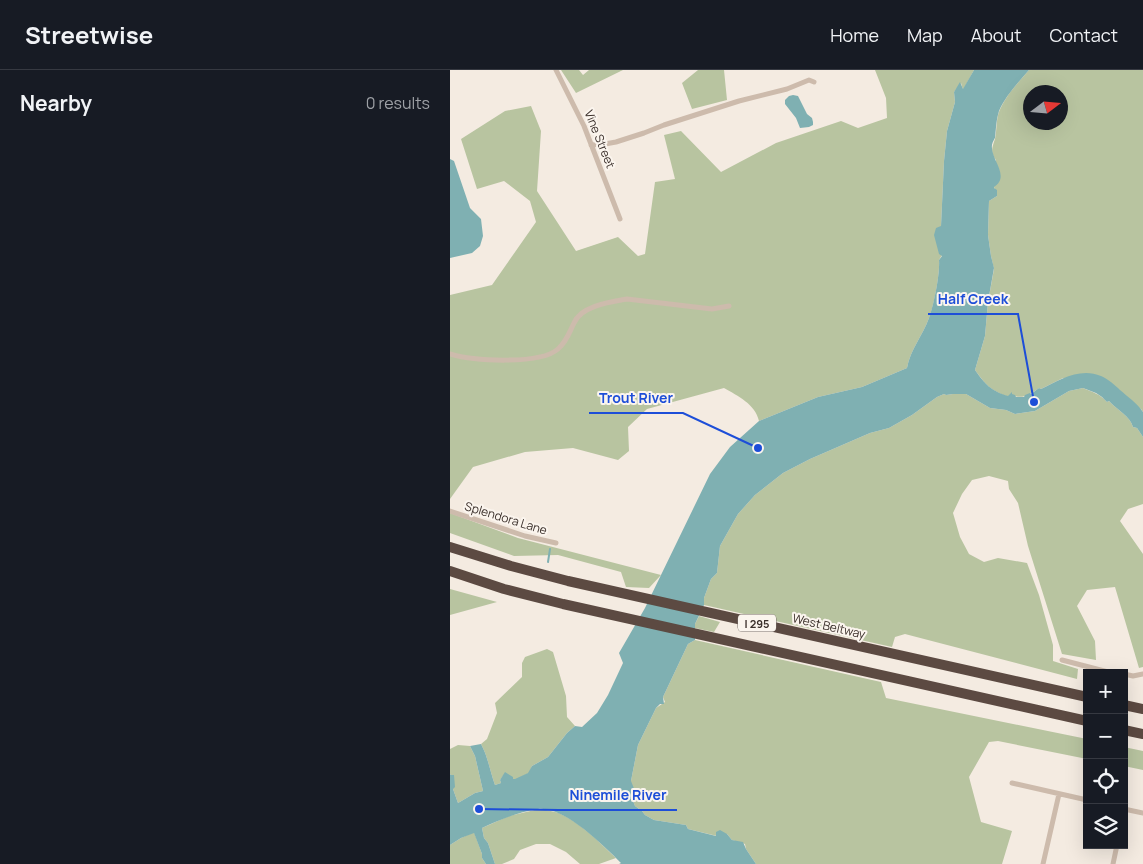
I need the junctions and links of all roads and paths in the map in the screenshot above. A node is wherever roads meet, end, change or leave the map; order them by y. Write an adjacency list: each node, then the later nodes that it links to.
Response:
1 (556, 70): 3 (street, Vine Street)
2 (814, 82): 3 (street)
3 (591, 145): 4 (street, Vine Street)
4 (620, 219)
5 (729, 306): 6 (street)
6 (450, 354)
7 (450, 511): 8 (street, Splendora Lane)
8 (556, 543)
9 (450, 547): 15 (highway, West Beltway / I 295)
10 (450, 571): 18 (highway, I 295)
11 (1062, 660): 12 (street)
12 (1097, 669)
13 (1143, 674): 14 (street)
14 (1128, 675)
15 (1083, 696)
16 (1128, 706): 17 (highway)
17 (1143, 709)
18 (1083, 720)
19 (1128, 731): 20 (highway)
20 (1143, 734)
21 (1012, 783): 22 (street)
22 (1059, 794): 23 (street); 27 (street)
23 (1083, 799)
24 (1128, 810): 25 (street)
25 (1143, 813)
26 (1116, 849): 28 (street)
27 (1043, 864)
28 (1113, 864)

